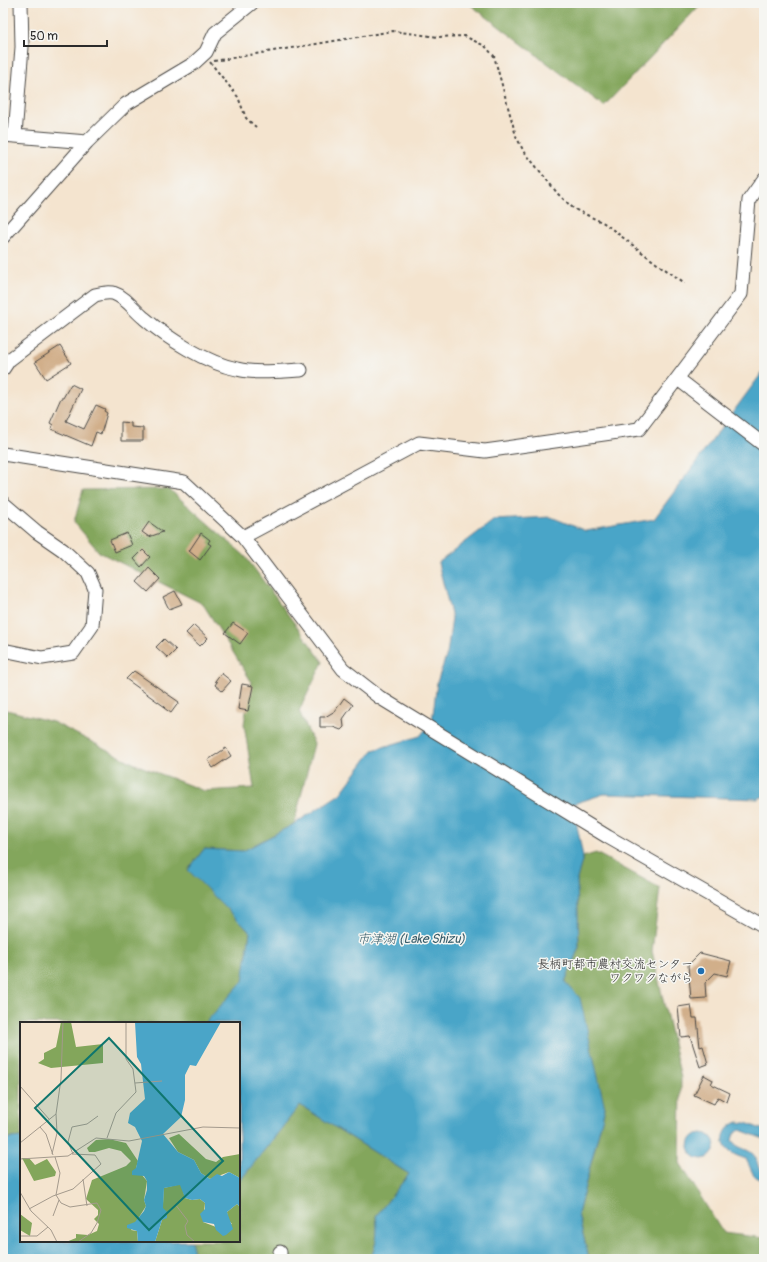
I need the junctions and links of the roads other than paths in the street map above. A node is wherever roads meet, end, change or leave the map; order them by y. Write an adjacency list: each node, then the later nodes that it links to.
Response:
1 (21, 3): 3 (street)
2 (252, 3): 4 (street)
3 (9, 135): 4 (street)
4 (87, 142): 6 (street)
5 (764, 180): 9 (street)
6 (3, 237)
7 (3, 369): 8 (street)
8 (300, 370)
9 (683, 383): 10 (street); 13 (street)
10 (764, 445)
11 (3, 454): 13 (street)
12 (3, 503): 14 (street)
13 (243, 537): 15 (street)
14 (3, 650)
15 (764, 926)

